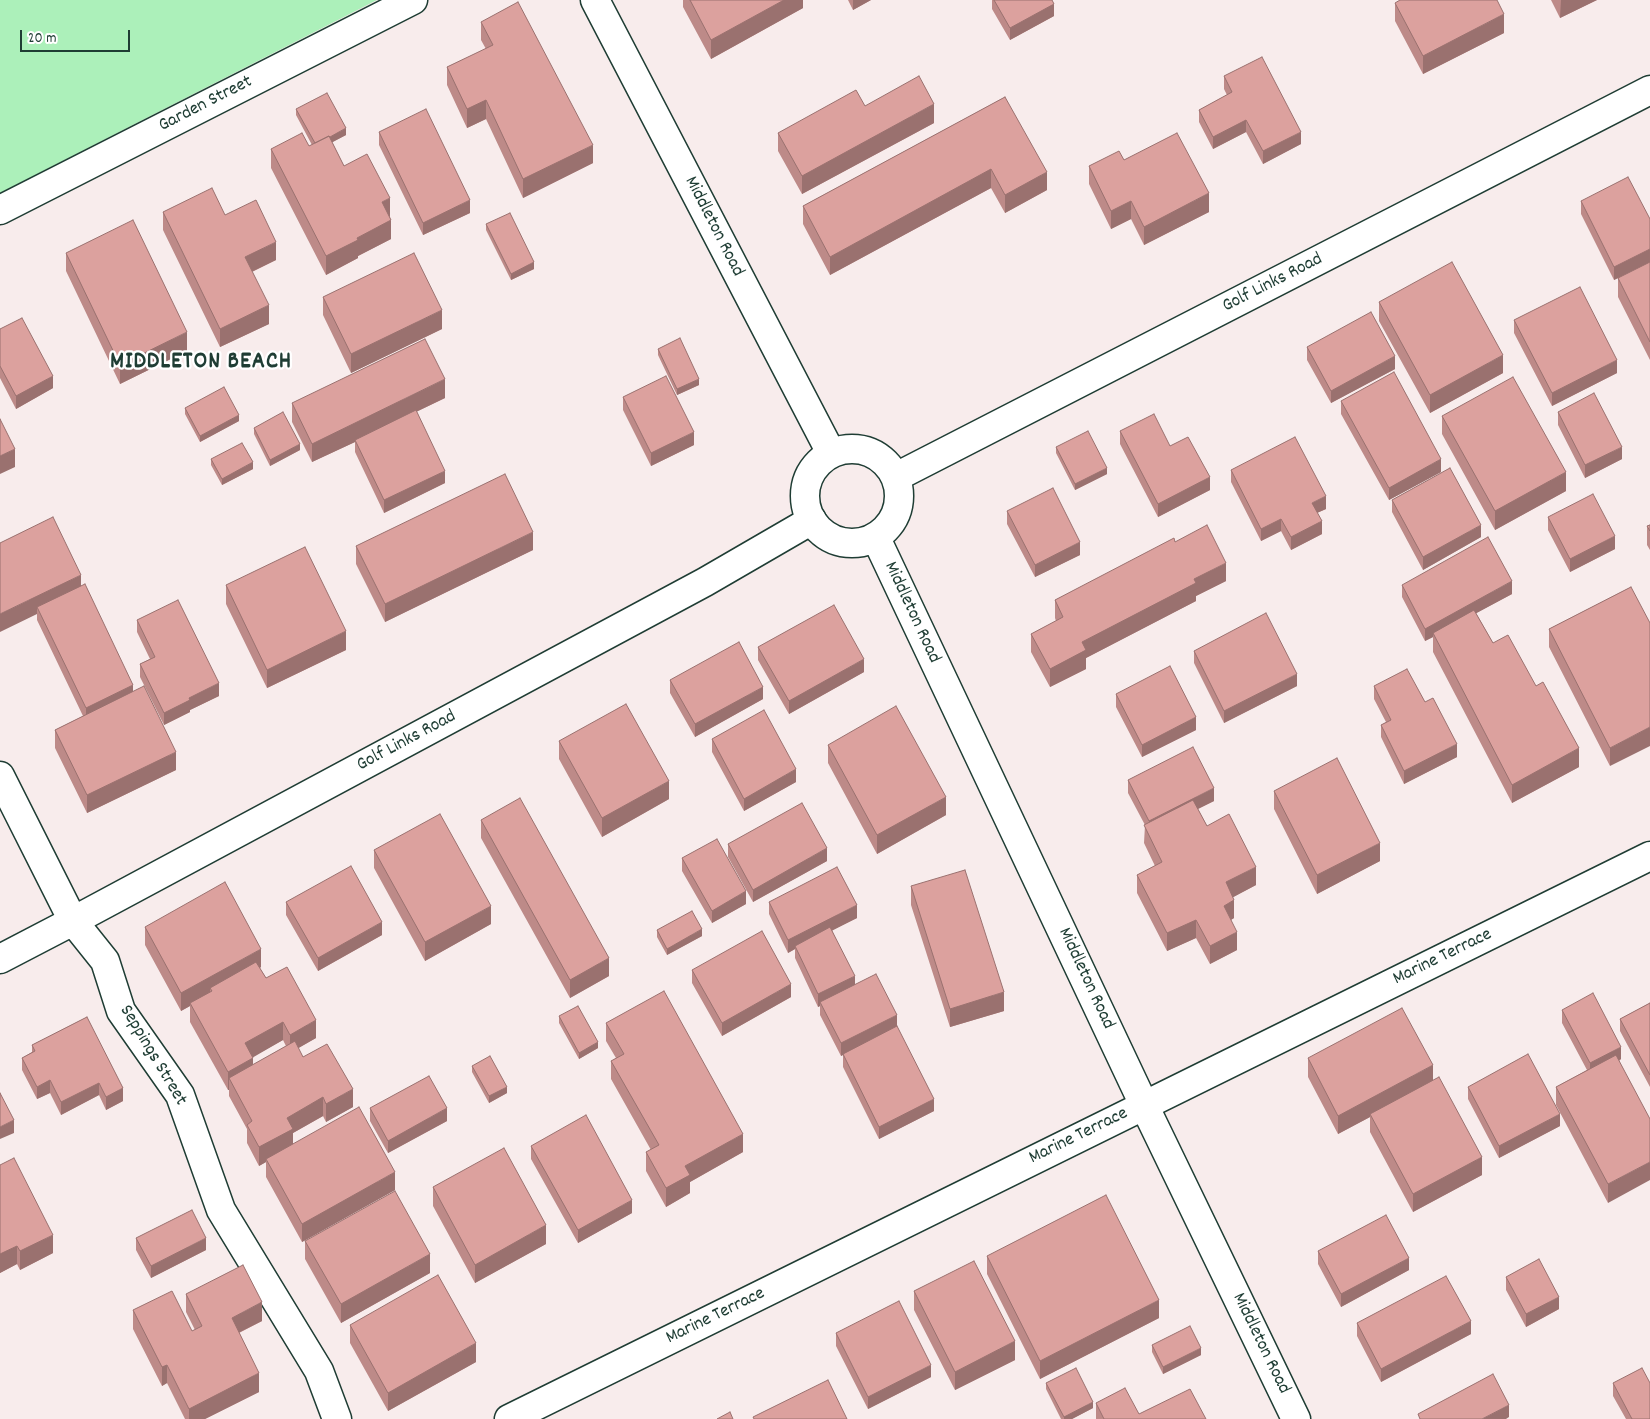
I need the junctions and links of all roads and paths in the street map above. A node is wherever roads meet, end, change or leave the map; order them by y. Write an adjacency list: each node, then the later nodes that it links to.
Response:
1 (412, 0): 4 (street, Garden Street)
2 (595, 0): 5 (street, Middleton Road)
3 (1650, 90): 6 (street, Golf Links Road)
4 (0, 210)
5 (831, 454): 6 (street); 7 (street)
6 (896, 477): 8 (street)
7 (812, 520): 8 (street); 11 (street, Golf Links Road)
8 (876, 538): 13 (street, Middleton Road)
9 (0, 776): 11 (street, Seppings Street)
10 (1650, 856): 13 (street, Marine Terrace)
11 (74, 921): 12 (street, Golf Links Road); 14 (street, Seppings Street)
12 (0, 959)
13 (1144, 1105): 15 (street, Marine Terrace); 16 (street, Middleton Road)
14 (337, 1419)
15 (509, 1419)
16 (1296, 1419)

